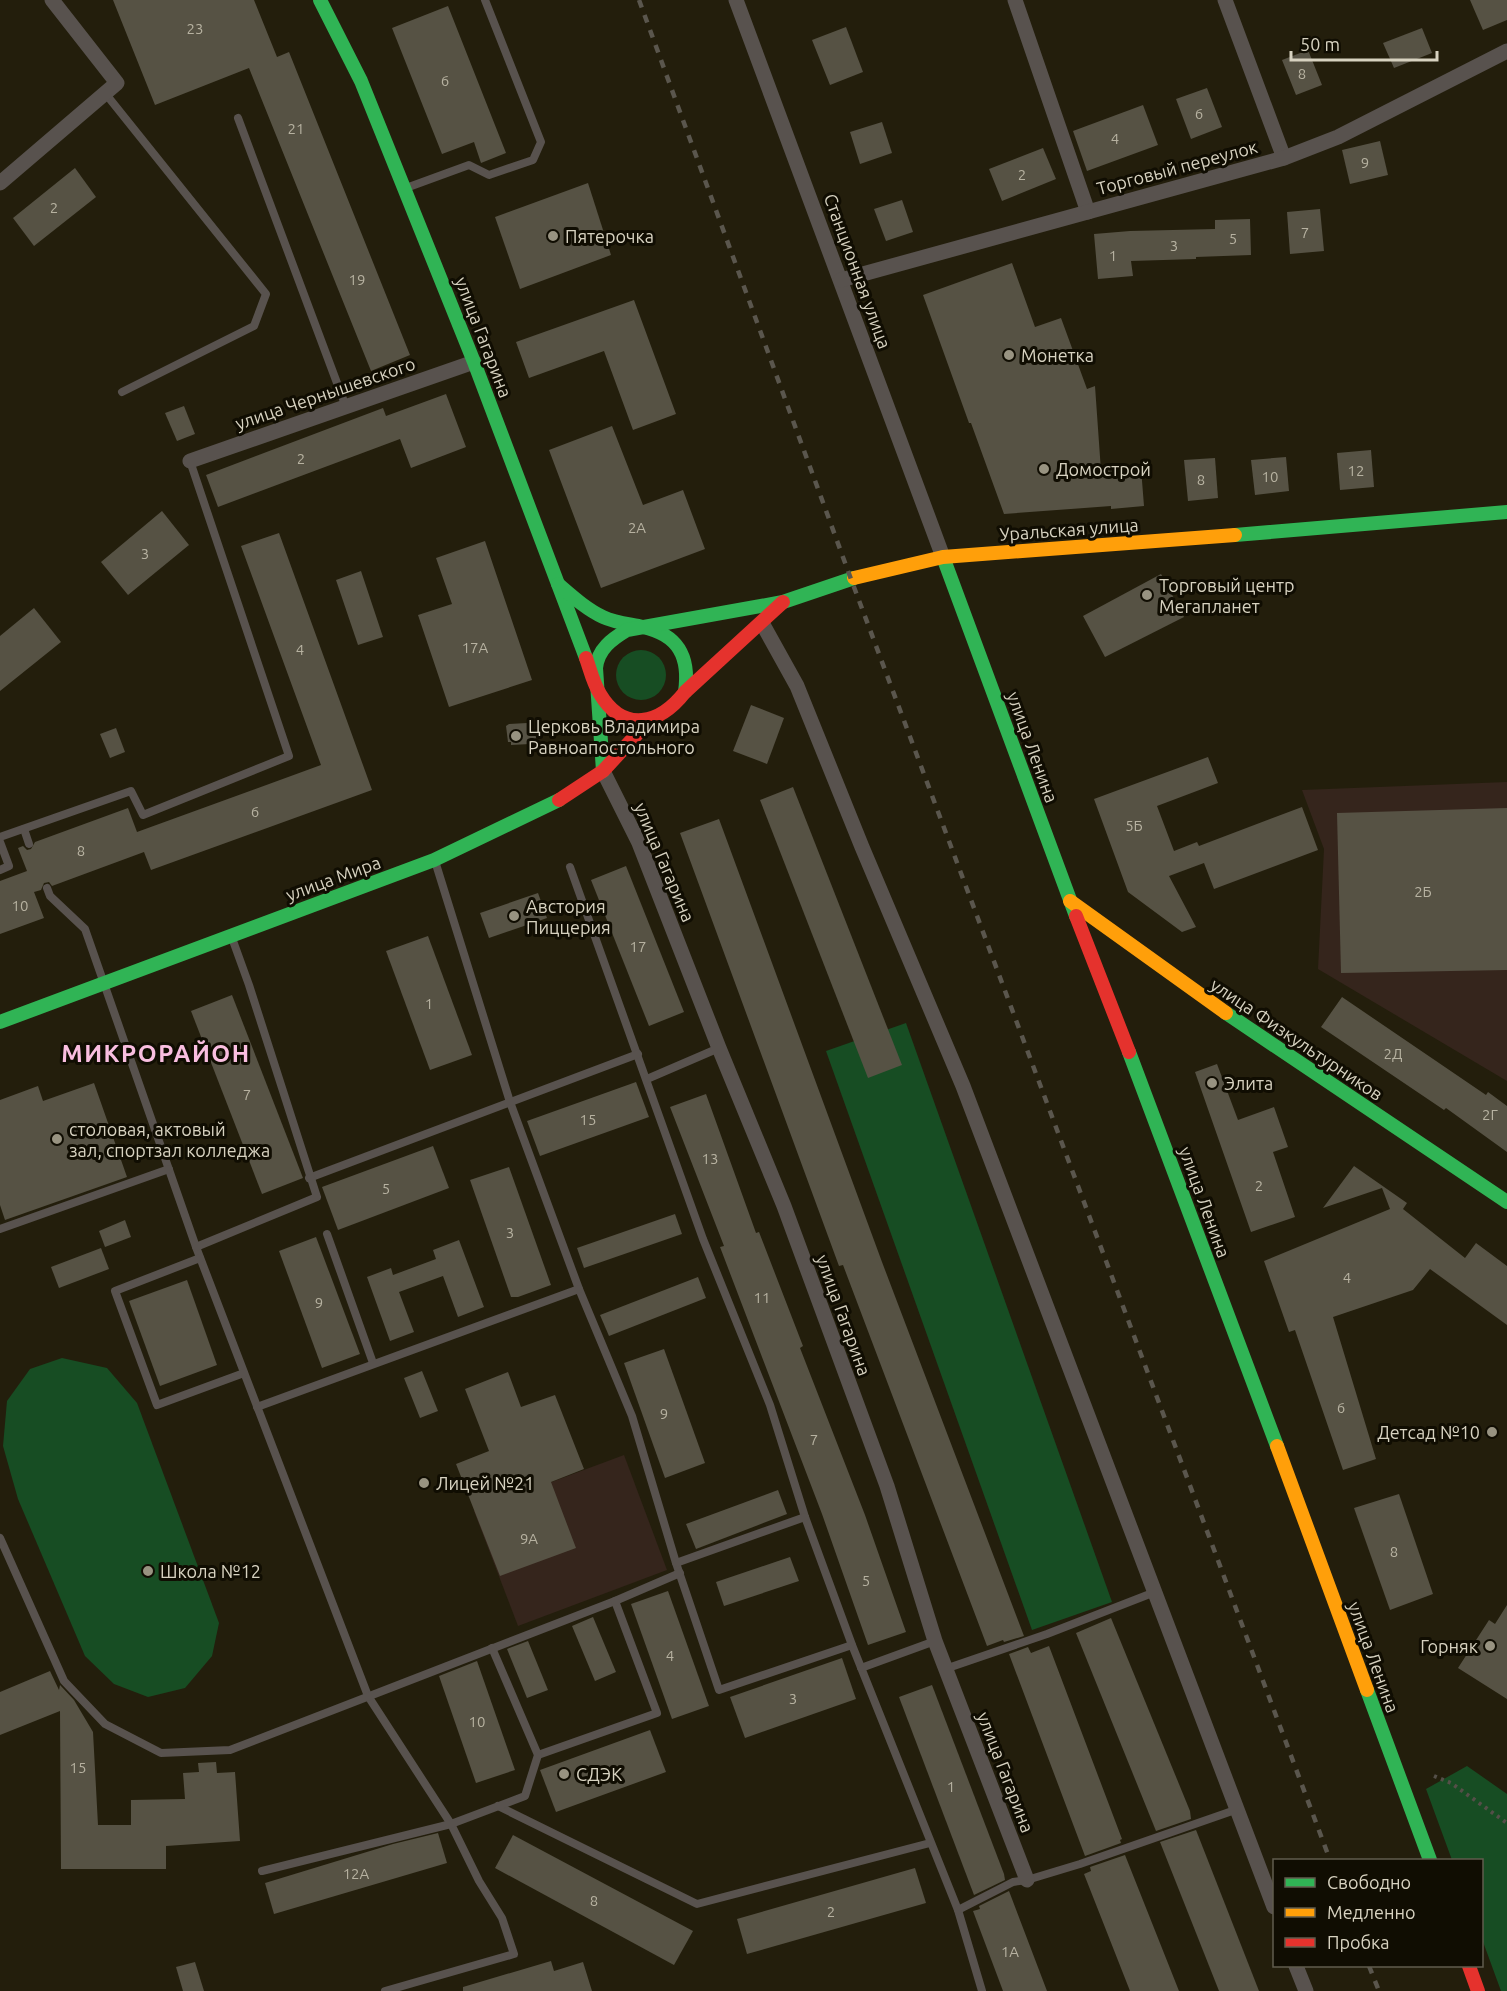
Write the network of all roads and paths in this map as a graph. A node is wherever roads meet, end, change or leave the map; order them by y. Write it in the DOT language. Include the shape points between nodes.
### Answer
graph roads {
  1 [pos="52,0"];
  2 [pos="320,0"];
  3 [pos="485,0"];
  4 [pos="736,0"];
  5 [pos="1015,0"];
  6 [pos="1225,0"];
  7 [pos="1507,51"];
  8 [pos="105,93"];
  9 [pos="238,118"];
  10 [pos="1284,158"];
  11 [pos="0,183"];
  12 [pos="404,188"];
  13 [pos="1088,212"];
  14 [pos="841,280"];
  15 [pos="474,362"];
  16 [pos="122,392"];
  17 [pos="346,407"];
  18 [pos="190,461"];
  19 [pos="1507,512"];
  20 [pos="943,556"];
  21 [pos="558,584"];
  22 [pos="783,602"];
  23 [pos="762,623"];
  24 [pos="642,628"];
  25 [pos="685,692"];
  26 [pos="599,693"];
  27 [pos="650,720"];
  28 [pos="603,771"];
  29 [pos="24,829"];
  30 [pos="0,840"];
  31 [pos="29,844"];
  32 [pos="434,860"];
  33 [pos="570,867"];
  34 [pos="0,870"];
  35 [pos="47,888"];
  36 [pos="1070,902"];
  37 [pos="231,936"];
  38 [pos="103,983"];
  39 [pos="0,1022"];
  40 [pos="719,1048"];
  41 [pos="638,1054"];
  42 [pos="647,1079"];
  43 [pos="510,1102"];
  44 [pos="168,1169"];
  45 [pos="309,1178"];
  46 [pos="1507,1202"];
  47 [pos="0,1229"];
  48 [pos="327,1234"];
  49 [pos="196,1247"];
  50 [pos="200,1258"];
  51 [pos="579,1289"];
  52 [pos="373,1363"];
  53 [pos="244,1373"];
  54 [pos="257,1407"];
  55 [pos="805,1517"];
  56 [pos="0,1539"];
  57 [pos="676,1563"];
  58 [pos="680,1573"];
  59 [pos="1155,1592"];
  60 [pos="615,1601"];
  61 [pos="935,1641"];
  62 [pos="852,1645"];
  63 [pos="492,1648"];
  64 [pos="861,1668"];
  65 [pos="945,1669"];
  66 [pos="368,1696"];
  67 [pos="538,1755"];
  68 [pos="1434,1776"];
  69 [pos="498,1806"];
  70 [pos="1238,1809"];
  71 [pos="1507,1823"];
  72 [pos="451,1824"];
  73 [pos="930,1843"];
  74 [pos="1430,1859"];
  75 [pos="262,1871"];
  76 [pos="1027,1880"];
  77 [pos="1273,1902"];
  78 [pos="958,1910"];
  79 [pos="1297,1967"];
  80 [pos="1470,1967"];
  81 [pos="385,1991"];
  82 [pos="982,1991"];
  83 [pos="1306,1991"];
  84 [pos="1478,1991"];
  1 -- 8 [label="street" via="117,83"];
  2 -- 12 [label="main road, улица Гагарина" via="362,81"];
  3 -- 12 [label="lane" via="541,142 532,160 489,175 468,165"];
  4 -- 14 [label="street, Станционная улица"];
  5 -- 13 [label="street"];
  6 -- 10 [label="street"];
  7 -- 10 [label="street, Торговый переулок" via="1338,137"];
  8 -- 11 [label="street"];
  8 -- 16 [label="lane" via="266,294 254,326"];
  9 -- 17 [label="lane"];
  10 -- 13 [label="street, Торговый переулок"];
  12 -- 15 [label="main road, улица Гагарина"];
  13 -- 14 [label="street, Торговый переулок"];
  14 -- 20 [label="street, Станционная улица"];
  15 -- 17 [label="street, улица Чернышевского"];
  15 -- 21 [label="main road, улица Гагарина"];
  17 -- 18 [label="street, улица Чернышевского"];
  18 -- 29 [label="lane" via="289,756 143,815 132,791"];
  19 -- 20 [label="main road, Уральская улица"];
  20 -- 22 [label="main road, Уральская улица" via="851,579"];
  20 -- 36 [label="main road, улица Ленина"];
  21 -- 24 [label="main road" via="603,617"];
  21 -- 26 [label="main road, улица Гагарина"];
  22 -- 23 [label="main road"];
  22 -- 24 [label="main road, Уральская улица"];
  23 -- 25 [label="main road"];
  23 -- 59 [label="street" via="797,686 963,1086"];
  24 -- 25 [label="main road" via="657,630 680,648 688,677"];
  24 -- 26 [label="main road" via="613,637 603,648 595,678"];
  25 -- 27 [label="main road" via="665,715"];
  26 -- 27 [label="main road" via="620,715"];
  26 -- 28 [label="main road"];
  27 -- 28 [label="main road, улица Мира"];
  28 -- 32 [label="main road, улица Мира" via="561,799"];
  28 -- 40 [label="street, улица Гагарина" via="639,843"];
  29 -- 30 [label="lane"];
  29 -- 31 [label="lane"];
  30 -- 34 [label="lane" via="9,866"];
  32 -- 37 [label="main road, улица Мира"];
  32 -- 43 [label="lane"];
  33 -- 41 [label="lane"];
  35 -- 38 [label="lane" via="50,896 85,929"];
  36 -- 46 [label="main road, улица Физкультурников" via="1240,1023"];
  36 -- 74 [label="main road, улица Ленина" via="1181,1188"];
  37 -- 38 [label="main road, улица Мира"];
  37 -- 45 [label="lane"];
  38 -- 39 [label="main road, улица Мира"];
  38 -- 44 [label="lane"];
  40 -- 42 [label="lane"];
  40 -- 61 [label="street, улица Гагарина" via="784,1206 887,1486"];
  41 -- 42 [label="lane"];
  41 -- 43 [label="lane"];
  42 -- 55 [label="lane" via="703,1239 770,1405"];
  43 -- 45 [label="lane"];
  43 -- 51 [label="lane"];
  44 -- 47 [label="lane"];
  44 -- 49 [label="lane"];
  45 -- 49 [label="lane" via="317,1197"];
  48 -- 52 [label="lane"];
  49 -- 50 [label="lane"];
  50 -- 53 [label="lane"];
  50 -- 53 [label="lane" via="115,1291 158,1405"];
  51 -- 52 [label="lane"];
  51 -- 57 [label="lane" via="632,1416"];
  52 -- 54 [label="lane"];
  53 -- 54 [label="lane"];
  54 -- 66 [label="lane"];
  55 -- 57 [label="lane"];
  55 -- 62 [label="lane"];
  56 -- 66 [label="lane" via="64,1681 105,1724 161,1753 230,1750"];
  57 -- 58 [label="lane"];
  58 -- 60 [label="lane"];
  58 -- 62 [label="lane" via="719,1690"];
  59 -- 65 [label="lane"];
  59 -- 70 [label="street"];
  60 -- 63 [label="lane"];
  60 -- 67 [label="lane" via="657,1713"];
  61 -- 64 [label="lane"];
  61 -- 65 [label="street, улица Гагарина"];
  62 -- 64 [label="lane"];
  63 -- 66 [label="lane"];
  63 -- 67 [label="lane"];
  64 -- 73 [label="lane"];
  65 -- 76 [label="street, улица Гагарина"];
  66 -- 72 [label="lane"];
  67 -- 69 [label="lane" via="525,1796"];
  68 -- 71 [label="path" via="1451,1783"];
  69 -- 72 [label="lane"];
  69 -- 73 [label="lane" via="697,1904"];
  70 -- 76 [label="lane"];
  70 -- 77 [label="street"];
  72 -- 75 [label="lane"];
  72 -- 81 [label="lane" via="478,1881 502,1918 514,1954"];
  73 -- 78 [label="lane"];
  76 -- 78 [label="lane" via="1013,1882"];
  78 -- 82 [label="lane"];
  79 -- 83 [label="street"];
  80 -- 84 [label="main road"];
}
